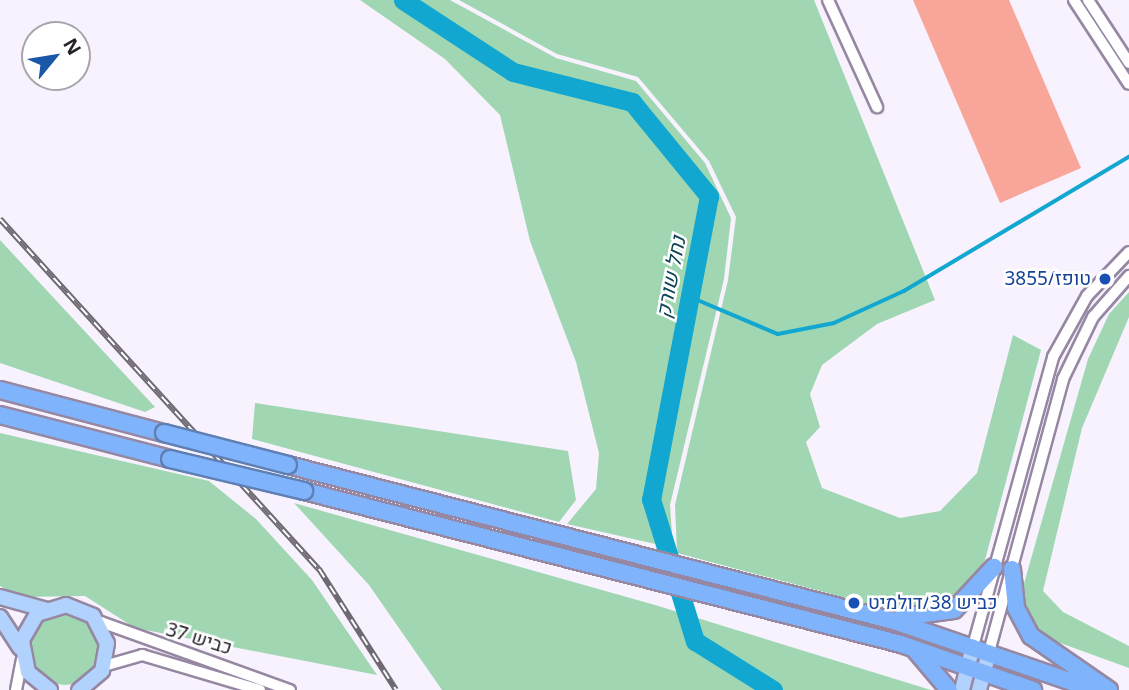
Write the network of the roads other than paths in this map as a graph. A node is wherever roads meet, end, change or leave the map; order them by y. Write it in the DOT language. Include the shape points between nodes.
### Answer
graph roads {
  1 [pos="828,0"];
  2 [pos="1074,0"];
  3 [pos="1087,0"];
  4 [pos="1129,63"];
  5 [pos="1129,84"];
  6 [pos="877,107"];
  7 [pos="1129,253"];
  8 [pos="1129,276"];
  9 [pos="0,390"];
  10 [pos="0,415"];
  11 [pos="994,567"];
  12 [pos="1012,569"];
  13 [pos="0,597"];
  14 [pos="49,608"];
  15 [pos="870,615"];
  16 [pos="0,617"];
  17 [pos="98,621"];
  18 [pos="901,644"];
  19 [pos="973,646"];
  20 [pos="989,652"];
  21 [pos="21,654"];
  22 [pos="968,664"];
  23 [pos="985,670"];
  24 [pos="102,671"];
  25 [pos="16,690"];
  26 [pos="38,690"];
  27 [pos="50,690"];
  28 [pos="79,690"];
  29 [pos="97,690"];
  30 [pos="260,690"];
  31 [pos="290,690"];
  32 [pos="949,690"];
  33 [pos="962,690"];
  34 [pos="979,690"];
  35 [pos="1033,690"];
  36 [pos="1095,690"];
  37 [pos="1109,690"];
  1 -- 6 [label="street"];
  2 -- 5 [label="street"];
  3 -- 4 [label="street"];
  7 -- 11 [label="street" via="1087,296 1056,349"];
  8 -- 12 [label="street" via="1093,317 1069,363"];
  9 -- 15 [label="highway, bridge"];
  10 -- 18 [label="highway, bridge"];
  11 -- 15 [label="highway" via="977,591 945,614"];
  11 -- 19 [label="street"];
  12 -- 20 [label="street"];
  12 -- 37 [label="highway" via="1016,608 1031,636"];
  13 -- 14 [label="main road" via="27,609"];
  14 -- 17 [label="main road" via="76,607"];
  14 -- 21 [label="main road" via="28,624"];
  15 -- 19 [label="highway"];
  16 -- 21 [label="main road"];
  17 -- 24 [label="main road" via="107,643"];
  17 -- 31 [label="street, כביש 37"];
  18 -- 22 [label="highway"];
  18 -- 32 [label="highway" via="929,662"];
  19 -- 20 [label="highway"];
  19 -- 22 [label="main road"];
  20 -- 23 [label="main road"];
  20 -- 36 [label="highway"];
  21 -- 25 [label="street"];
  21 -- 27 [label="main road" via="32,678"];
  22 -- 23 [label="highway"];
  22 -- 33 [label="main road"];
  23 -- 34 [label="main road"];
  23 -- 35 [label="highway"];
  24 -- 28 [label="main road"];
  24 -- 29 [label="main road"];
  24 -- 30 [label="street, כביש 37" via="142,655"];
  26 -- 27 [label="street"];
}
